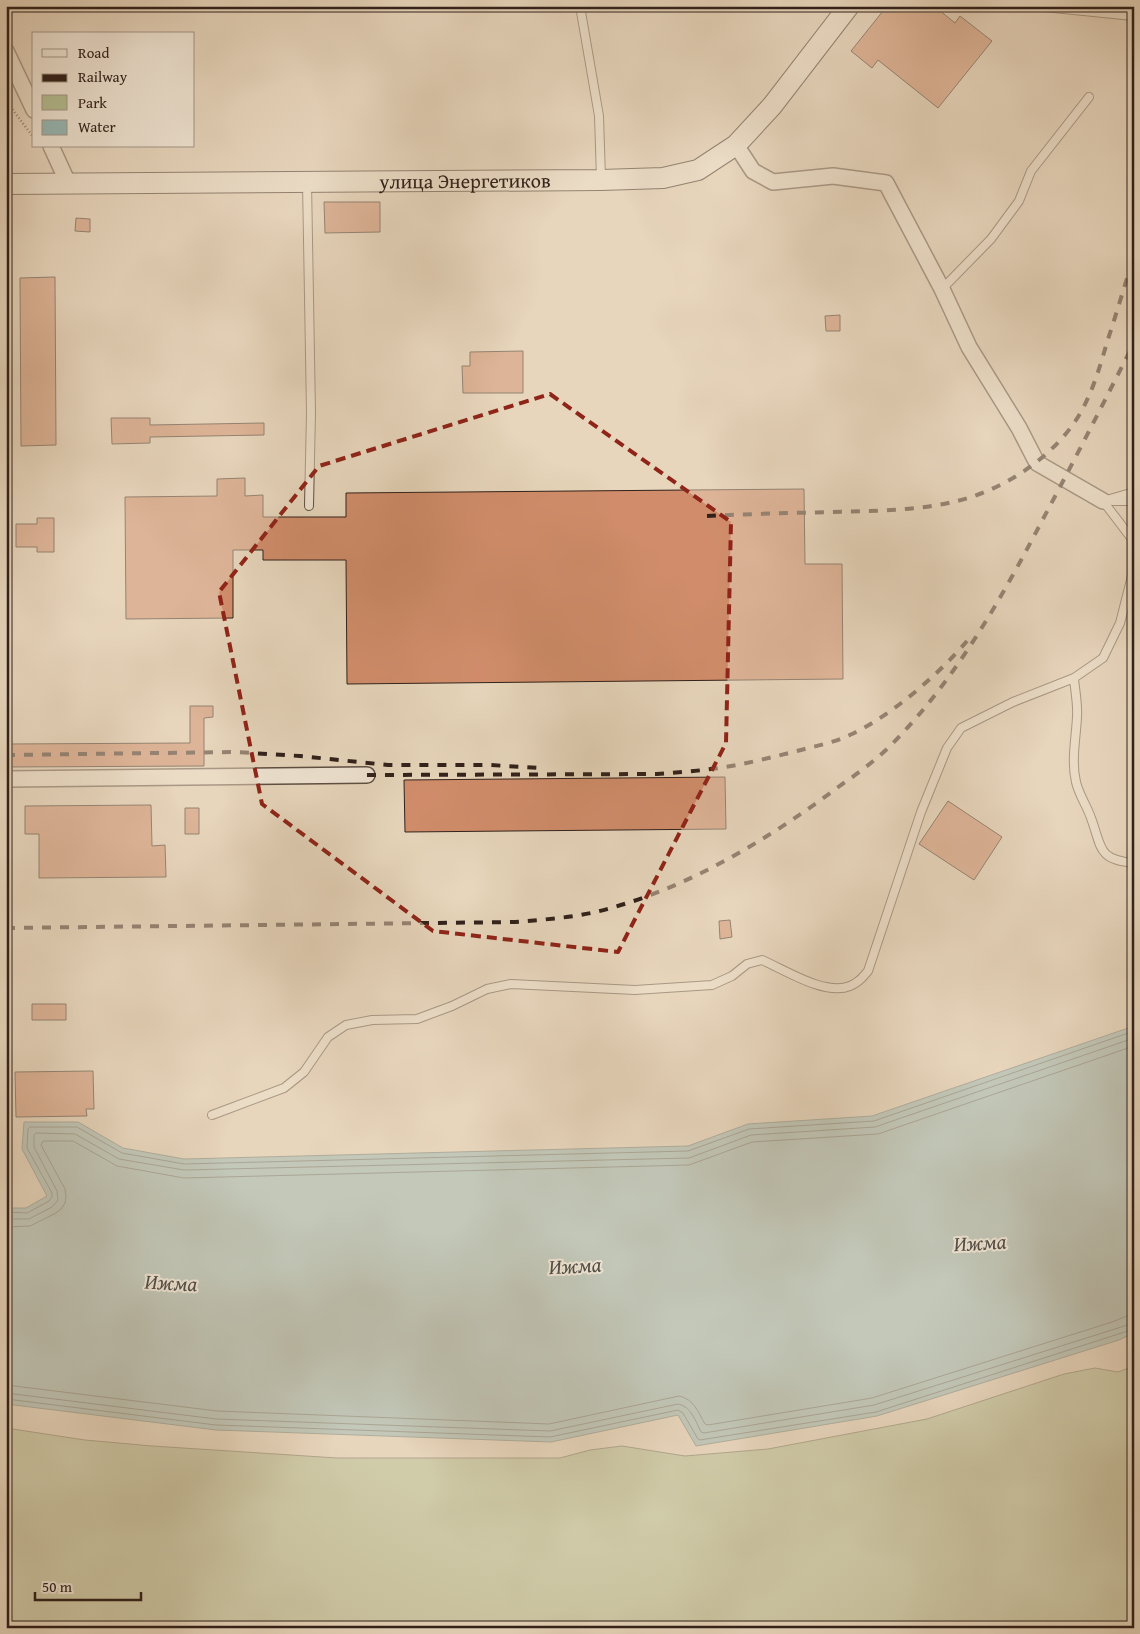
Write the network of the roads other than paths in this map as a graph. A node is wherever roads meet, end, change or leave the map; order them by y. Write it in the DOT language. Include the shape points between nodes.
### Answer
graph roads {
  1 [pos="580,6"];
  2 [pos="849,6"];
  3 [pos="1034,6"];
  4 [pos="1134,15"];
  5 [pos="6,51"];
  6 [pos="1089,97"];
  7 [pos="32,106"];
  8 [pos="736,145"];
  9 [pos="52,148"];
  10 [pos="601,180"];
  11 [pos="307,182"];
  12 [pos="6,184"];
  13 [pos="68,184"];
  14 [pos="942,289"];
  15 [pos="1134,492"];
  16 [pos="1103,501"];
  17 [pos="1134,501"];
  18 [pos="309,506"];
  19 [pos="1074,678"];
  20 [pos="367,775"];
  21 [pos="6,779"];
  22 [pos="1134,863"];
  23 [pos="212,1115"];
  1 -- 10 [label="lane" via="600,116"];
  2 -- 8 [label="main road, улица Энергетиков" via="772,106"];
  3 -- 4 [label="lane"];
  5 -- 7 [label="street"];
  6 -- 14 [label="lane" via="1030,171 1019,201 992,239"];
  8 -- 10 [label="main road, улица Энергетиков" via="698,170 663,178"];
  8 -- 14 [label="street" via="754,171 773,182 833,176 886,183"];
  9 -- 13 [label="street"];
  10 -- 11 [label="main road, улица Энергетиков"];
  11 -- 13 [label="main road, улица Энергетиков"];
  11 -- 18 [label="lane" via="311,412"];
  12 -- 13 [label="main road, улица Энергетиков"];
  14 -- 16 [label="street" via="969,347 1019,428 1036,463"];
  15 -- 16 [label="lane"];
  16 -- 17 [label="lane"];
  16 -- 19 [label="lane" via="1132,539 1132,576 1120,623 1102,658"];
  19 -- 22 [label="lane" via="1076,784 1105,854 1115,860"];
  19 -- 23 [label="lane" via="1013,702 962,728 947,748 921,812 868,971 859,982 849,987 824,988 762,960 747,964 732,976 712,985 635,990 511,984 487,989 417,1020 372,1020 346,1025 328,1037 304,1072 284,1088"];
  20 -- 21 [label="street"];
}
